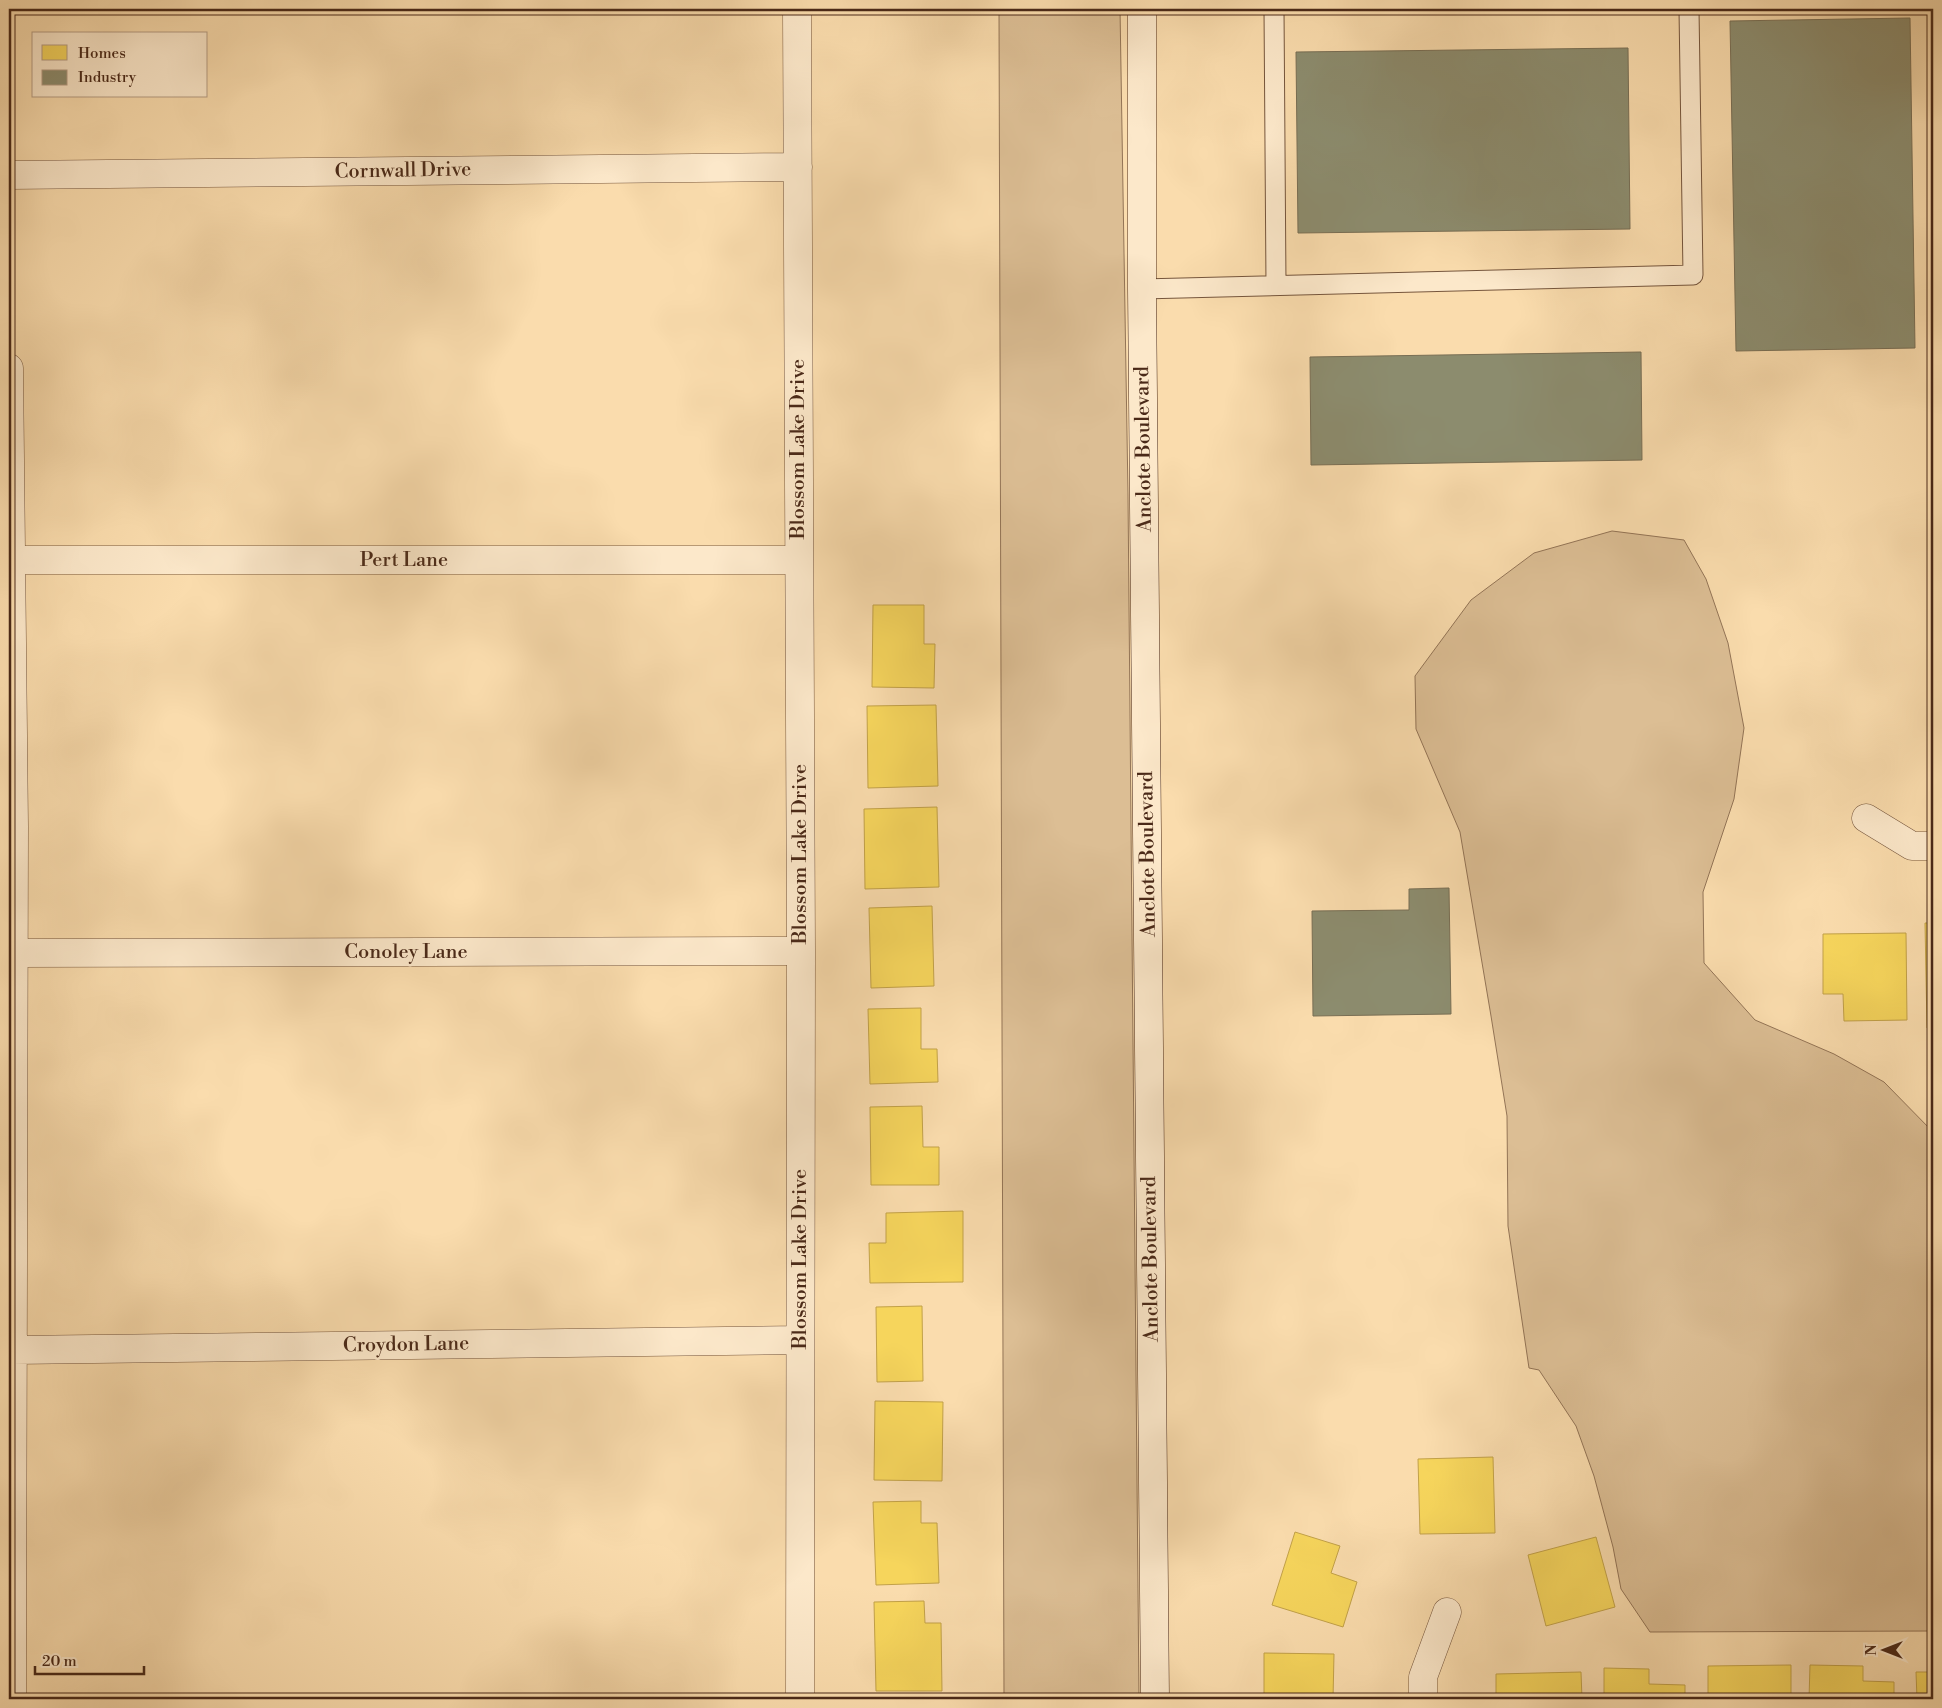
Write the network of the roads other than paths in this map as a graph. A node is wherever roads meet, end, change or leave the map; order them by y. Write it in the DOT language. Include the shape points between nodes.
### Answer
graph roads {
  1 [pos="797,9"];
  2 [pos="1142,9"];
  3 [pos="1274,9"];
  4 [pos="1689,9"];
  5 [pos="798,167"];
  6 [pos="9,175"];
  7 [pos="1276,286"];
  8 [pos="1142,289"];
  9 [pos="9,368"];
  10 [pos="10,560"];
  11 [pos="798,560"];
  12 [pos="1866,818"];
  13 [pos="11,827"];
  14 [pos="1933,846"];
  15 [pos="801,951"];
  16 [pos="12,953"];
  17 [pos="800,1340"];
  18 [pos="13,1350"];
  19 [pos="1447,1612"];
  20 [pos="12,1699"];
  21 [pos="800,1699"];
  22 [pos="1155,1699"];
  23 [pos="1423,1699"];
  1 -- 5 [label="street, Blossom Lake Drive"];
  2 -- 8 [label="street, Anclote Boulevard"];
  3 -- 7 [label="lane"];
  4 -- 7 [label="lane" via="1692,275"];
  5 -- 6 [label="street, Cornwall Drive"];
  5 -- 11 [label="street, Blossom Lake Drive"];
  7 -- 8 [label="lane"];
  8 -- 22 [label="street, Anclote Boulevard"];
  9 -- 10 [label="street"];
  10 -- 11 [label="street, Pert Lane"];
  10 -- 13 [label="street"];
  11 -- 15 [label="street, Blossom Lake Drive"];
  12 -- 14 [label="street" via="1912,846"];
  13 -- 16 [label="street"];
  15 -- 16 [label="street, Conoley Lane"];
  15 -- 17 [label="street, Blossom Lake Drive"];
  16 -- 18 [label="street"];
  17 -- 18 [label="street, Croydon Lane"];
  17 -- 21 [label="street, Blossom Lake Drive"];
  18 -- 20 [label="street"];
  19 -- 23 [label="street" via="1423,1677"];
}
